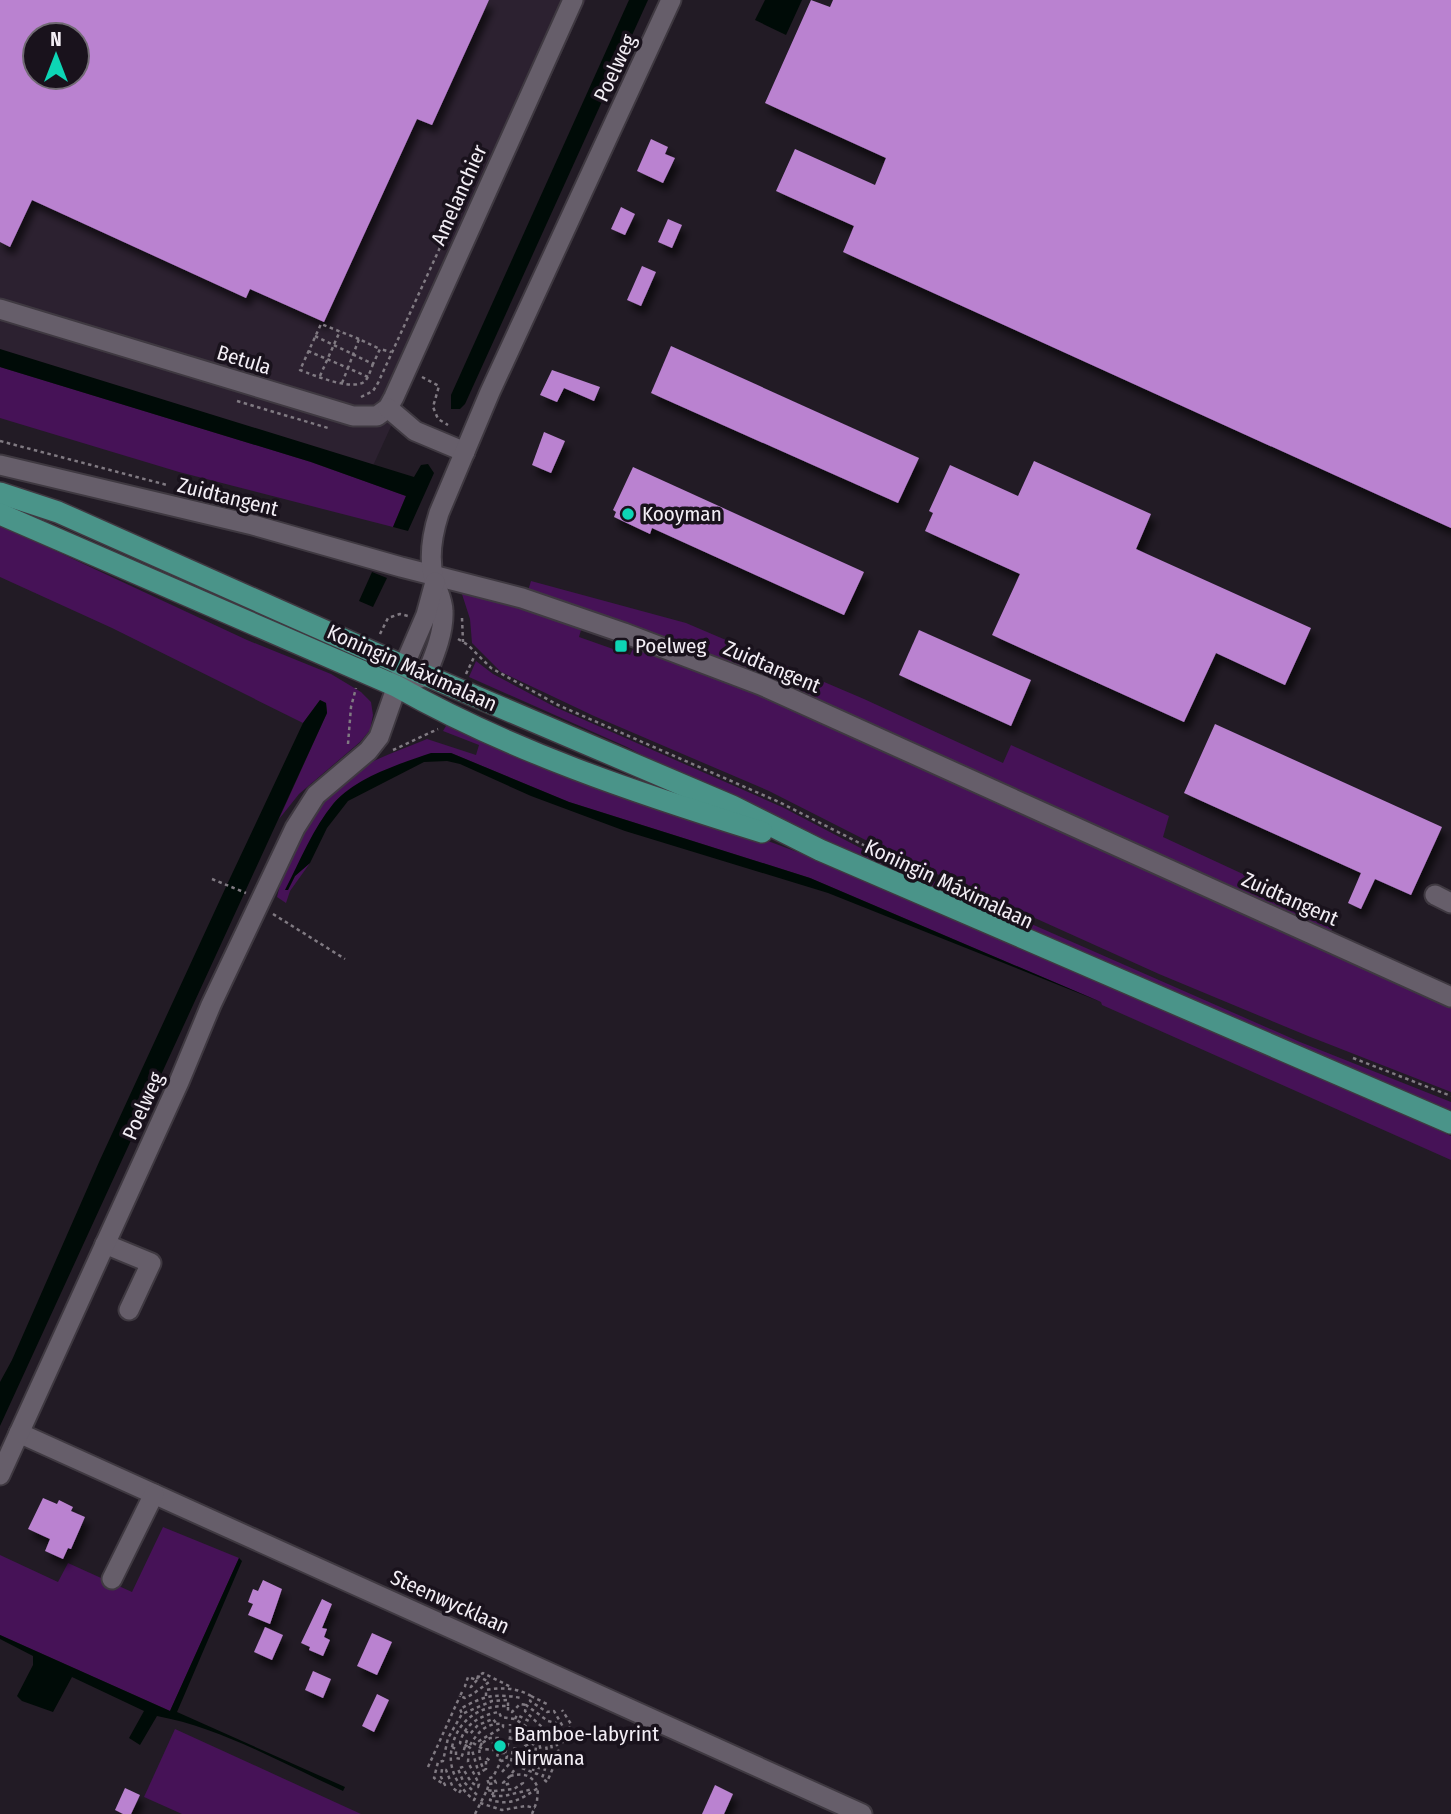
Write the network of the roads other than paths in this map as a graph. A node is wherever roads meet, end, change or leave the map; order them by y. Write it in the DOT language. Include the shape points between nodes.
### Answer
graph roads {
  1 [pos="573,0"];
  2 [pos="671,0"];
  3 [pos="0,309"];
  4 [pos="388,408"];
  5 [pos="459,449"];
  6 [pos="0,465"];
  7 [pos="0,493"];
  8 [pos="0,514"];
  9 [pos="434,578"];
  10 [pos="400,676"];
  11 [pos="426,676"];
  12 [pos="820,850"];
  13 [pos="1451,997"];
  14 [pos="1451,1123"];
  15 [pos="105,1244"];
  16 [pos="129,1310"];
  17 [pos="19,1433"];
  18 [pos="0,1475"];
  19 [pos="154,1494"];
  20 [pos="111,1579"];
  21 [pos="862,1814"];
  1 -- 4 [label="street, Amelanchier" via="396,365"];
  2 -- 5 [label="street, Poelweg"];
  3 -- 4 [label="street, Betula" via="353,416 377,416"];
  4 -- 5 [label="street" via="415,431"];
  5 -- 9 [label="street, Poelweg" via="433,530"];
  6 -- 9 [label="street, Zuidtangent" via="253,525"];
  7 -- 10 [label="main road, Koningin Máximalaan" via="58,512"];
  8 -- 10 [label="main road, Koningin Máximalaan"];
  9 -- 10 [label="street, Poelweg" via="426,615"];
  9 -- 11 [label="street, Poelweg" via="443,615"];
  9 -- 13 [label="street, Zuidtangent" via="523,598 761,685"];
  10 -- 11 [label="main road, Koningin Máximalaan"];
  10 -- 12 [label="main road, Koningin Máximalaan" via="447,715 556,763"];
  10 -- 15 [label="street, Poelweg" via="379,737 316,795 253,900"];
  11 -- 12 [label="main road, Koningin Máximalaan" via="732,806"];
  12 -- 14 [label="main road, Koningin Máximalaan"];
  15 -- 16 [label="street" via="150,1264"];
  15 -- 17 [label="street, Poelweg"];
  17 -- 18 [label="street, Poelweg"];
  17 -- 19 [label="street, Steenwycklaan"];
  19 -- 20 [label="street"];
  19 -- 21 [label="street, Steenwycklaan"];
}
